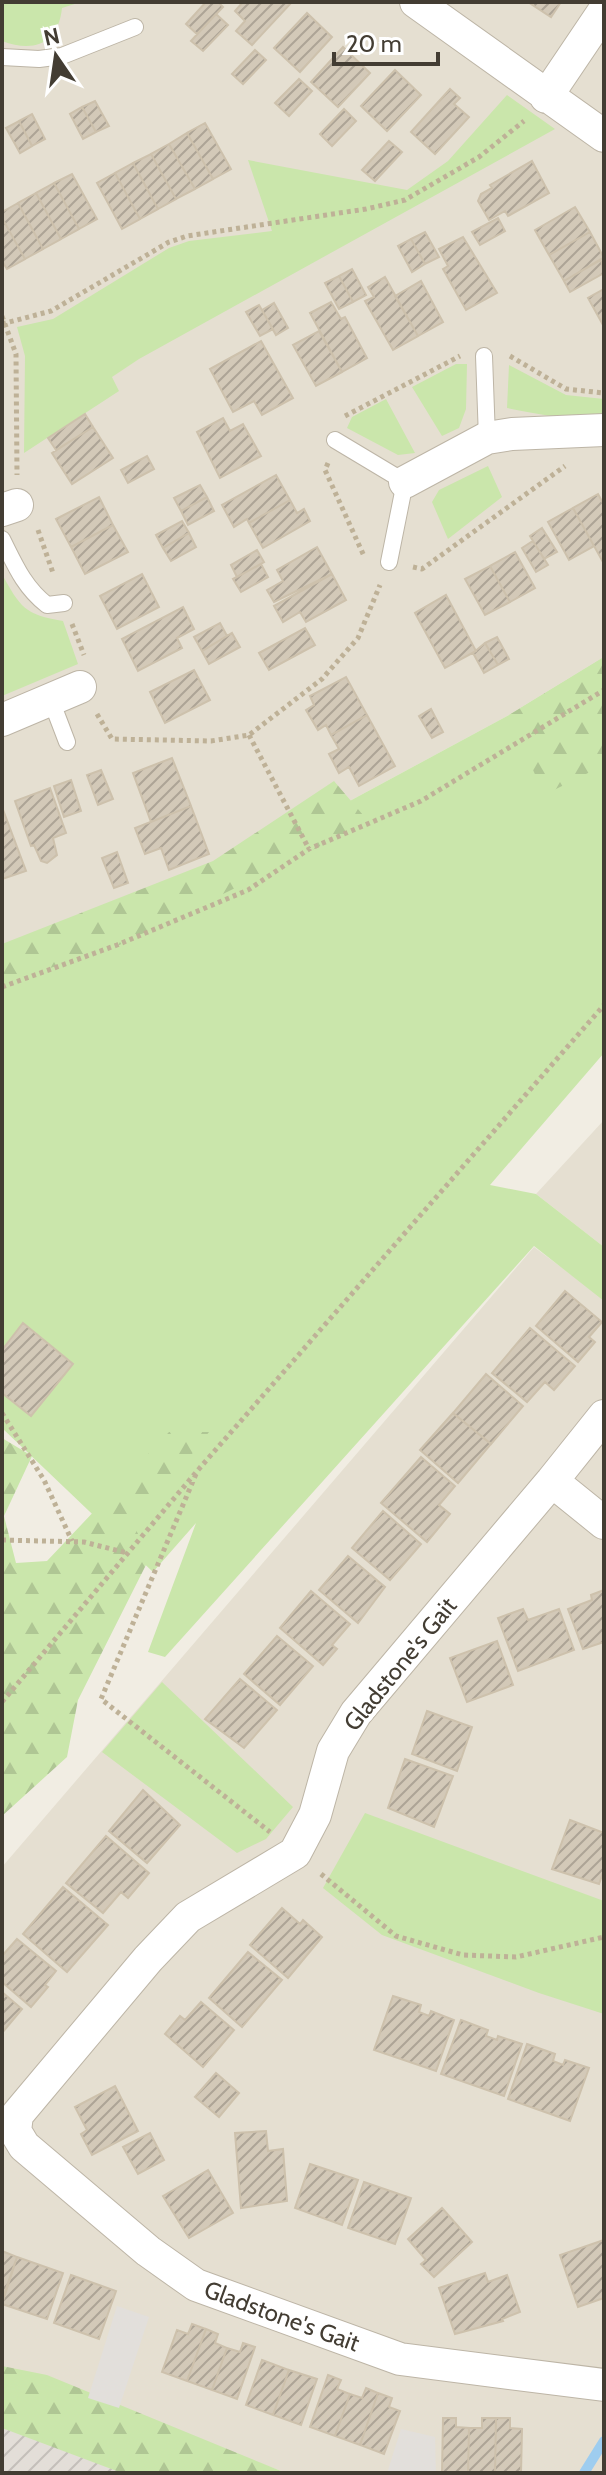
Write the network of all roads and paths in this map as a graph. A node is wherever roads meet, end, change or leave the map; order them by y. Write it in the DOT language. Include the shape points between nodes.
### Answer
graph roads {
  1 [pos="416,2"];
  2 [pos="604,11"];
  3 [pos="135,27"];
  4 [pos="2,57"];
  5 [pos="546,97"];
  6 [pos="604,136"];
  7 [pos="2,316"];
  8 [pos="4,323"];
  9 [pos="484,356"];
  10 [pos="604,430"];
  11 [pos="487,438"];
  12 [pos="335,440"];
  13 [pos="405,482"];
  14 [pos="10,507"];
  15 [pos="2,539"];
  16 [pos="389,562"];
  17 [pos="64,603"];
  18 [pos="80,687"];
  19 [pos="604,690"];
  20 [pos="51,700"];
  21 [pos="2,720"];
  22 [pos="249,735"];
  23 [pos="67,742"];
  24 [pos="309,849"];
  25 [pos="2,987"];
  26 [pos="604,1005"];
  27 [pos="2,1413"];
  28 [pos="604,1416"];
  29 [pos="198,1470"];
  30 [pos="552,1481"];
  31 [pos="604,1523"];
  32 [pos="2,1540"];
  33 [pos="72,1541"];
  34 [pos="127,1553"];
  35 [pos="2,1702"];
  36 [pos="295,1853"];
  37 [pos="604,1937"];
  38 [pos="8,2134"];
  39 [pos="604,2385"];
  1 -- 5 [label="street"];
  2 -- 5 [label="street"];
  3 -- 4 [label="lane" via="62,56"];
  5 -- 6 [label="street"];
  5 -- 8 [label="path" via="479,157 405,200 187,236 51,311"];
  7 -- 8 [label="path"];
  8 -- 14 [label="path" via="16,354"];
  9 -- 11 [label="lane"];
  10 -- 11 [label="street"];
  11 -- 13 [label="street"];
  12 -- 13 [label="lane"];
  13 -- 16 [label="lane"];
  15 -- 17 [label="lane" via="34,595 47,605"];
  16 -- 22 [label="path" via="358,638 322,679"];
  18 -- 20 [label="street"];
  18 -- 22 [label="path" via="112,739 211,741"];
  19 -- 24 [label="path" via="421,801"];
  20 -- 21 [label="street"];
  20 -- 23 [label="lane"];
  22 -- 24 [label="path"];
  24 -- 25 [label="path" via="248,890"];
  26 -- 29 [label="path"];
  27 -- 33 [label="path" via="44,1480"];
  28 -- 30 [label="street, Gladstone's Gait"];
  29 -- 34 [label="path"];
  29 -- 36 [label="path" via="101,1699"];
  30 -- 31 [label="street"];
  30 -- 36 [label="street, Gladstone's Gait" via="356,1713 333,1751 315,1815"];
  32 -- 33 [label="path"];
  33 -- 34 [label="path"];
  34 -- 35 [label="path"];
  36 -- 37 [label="path" via="396,1936 463,1955 516,1957"];
  36 -- 38 [label="street, Gladstone's Gait" via="188,1917 17,2115"];
  38 -- 39 [label="street, Gladstone's Gait" via="196,2285 400,2359"];
}
